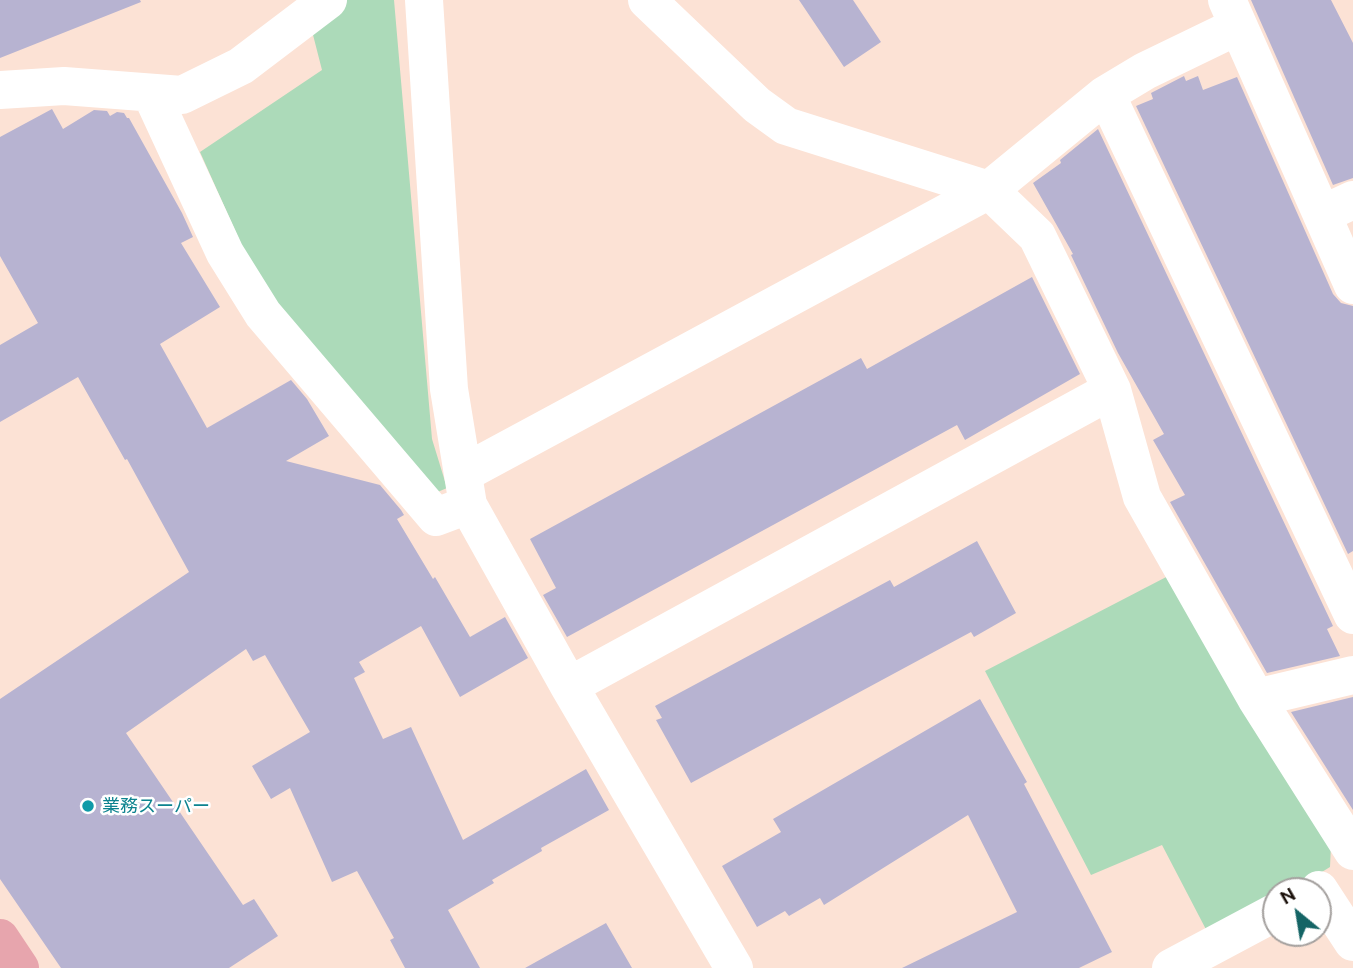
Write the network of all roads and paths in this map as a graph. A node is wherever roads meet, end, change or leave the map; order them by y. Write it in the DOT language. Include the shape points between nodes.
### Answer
graph roads {
  1 [pos="328,0"];
  2 [pos="424,0"];
  3 [pos="647,0"];
  4 [pos="1232,13"];
  5 [pos="0,90"];
  6 [pos="152,93"];
  7 [pos="1113,109"];
  8 [pos="989,190"];
  9 [pos="1338,207"];
  10 [pos="1353,285"];
  11 [pos="1112,390"];
  12 [pos="466,489"];
  13 [pos="1353,615"];
  14 [pos="1353,675"];
  15 [pos="569,686"];
  16 [pos="1256,698"];
  17 [pos="1353,851"];
  18 [pos="1353,867"];
  19 [pos="1332,882"];
  20 [pos="1332,911"];
  21 [pos="1262,919"];
  22 [pos="1353,942"];
  23 [pos="734,968"];
  24 [pos="1171,968"];
  1 -- 6 [label="street" via="241,66 182,95"];
  2 -- 12 [label="street" via="449,389"];
  3 -- 8 [label="street" via="786,127"];
  4 -- 8 [label="street" via="1105,95"];
  4 -- 9 [label="street"];
  5 -- 6 [label="street" via="64,86"];
  6 -- 12 [label="street" via="225,253 263,314 436,517"];
  7 -- 13 [label="street"];
  8 -- 11 [label="street" via="1037,236"];
  8 -- 12 [label="street"];
  9 -- 10 [label="street"];
  11 -- 15 [label="street"];
  11 -- 16 [label="street" via="1142,496"];
  12 -- 15 [label="street"];
  14 -- 16 [label="street"];
  15 -- 23 [label="street"];
  16 -- 17 [label="street"];
  18 -- 19 [label="street"];
  20 -- 22 [label="street"];
  21 -- 24 [label="street"];
}
